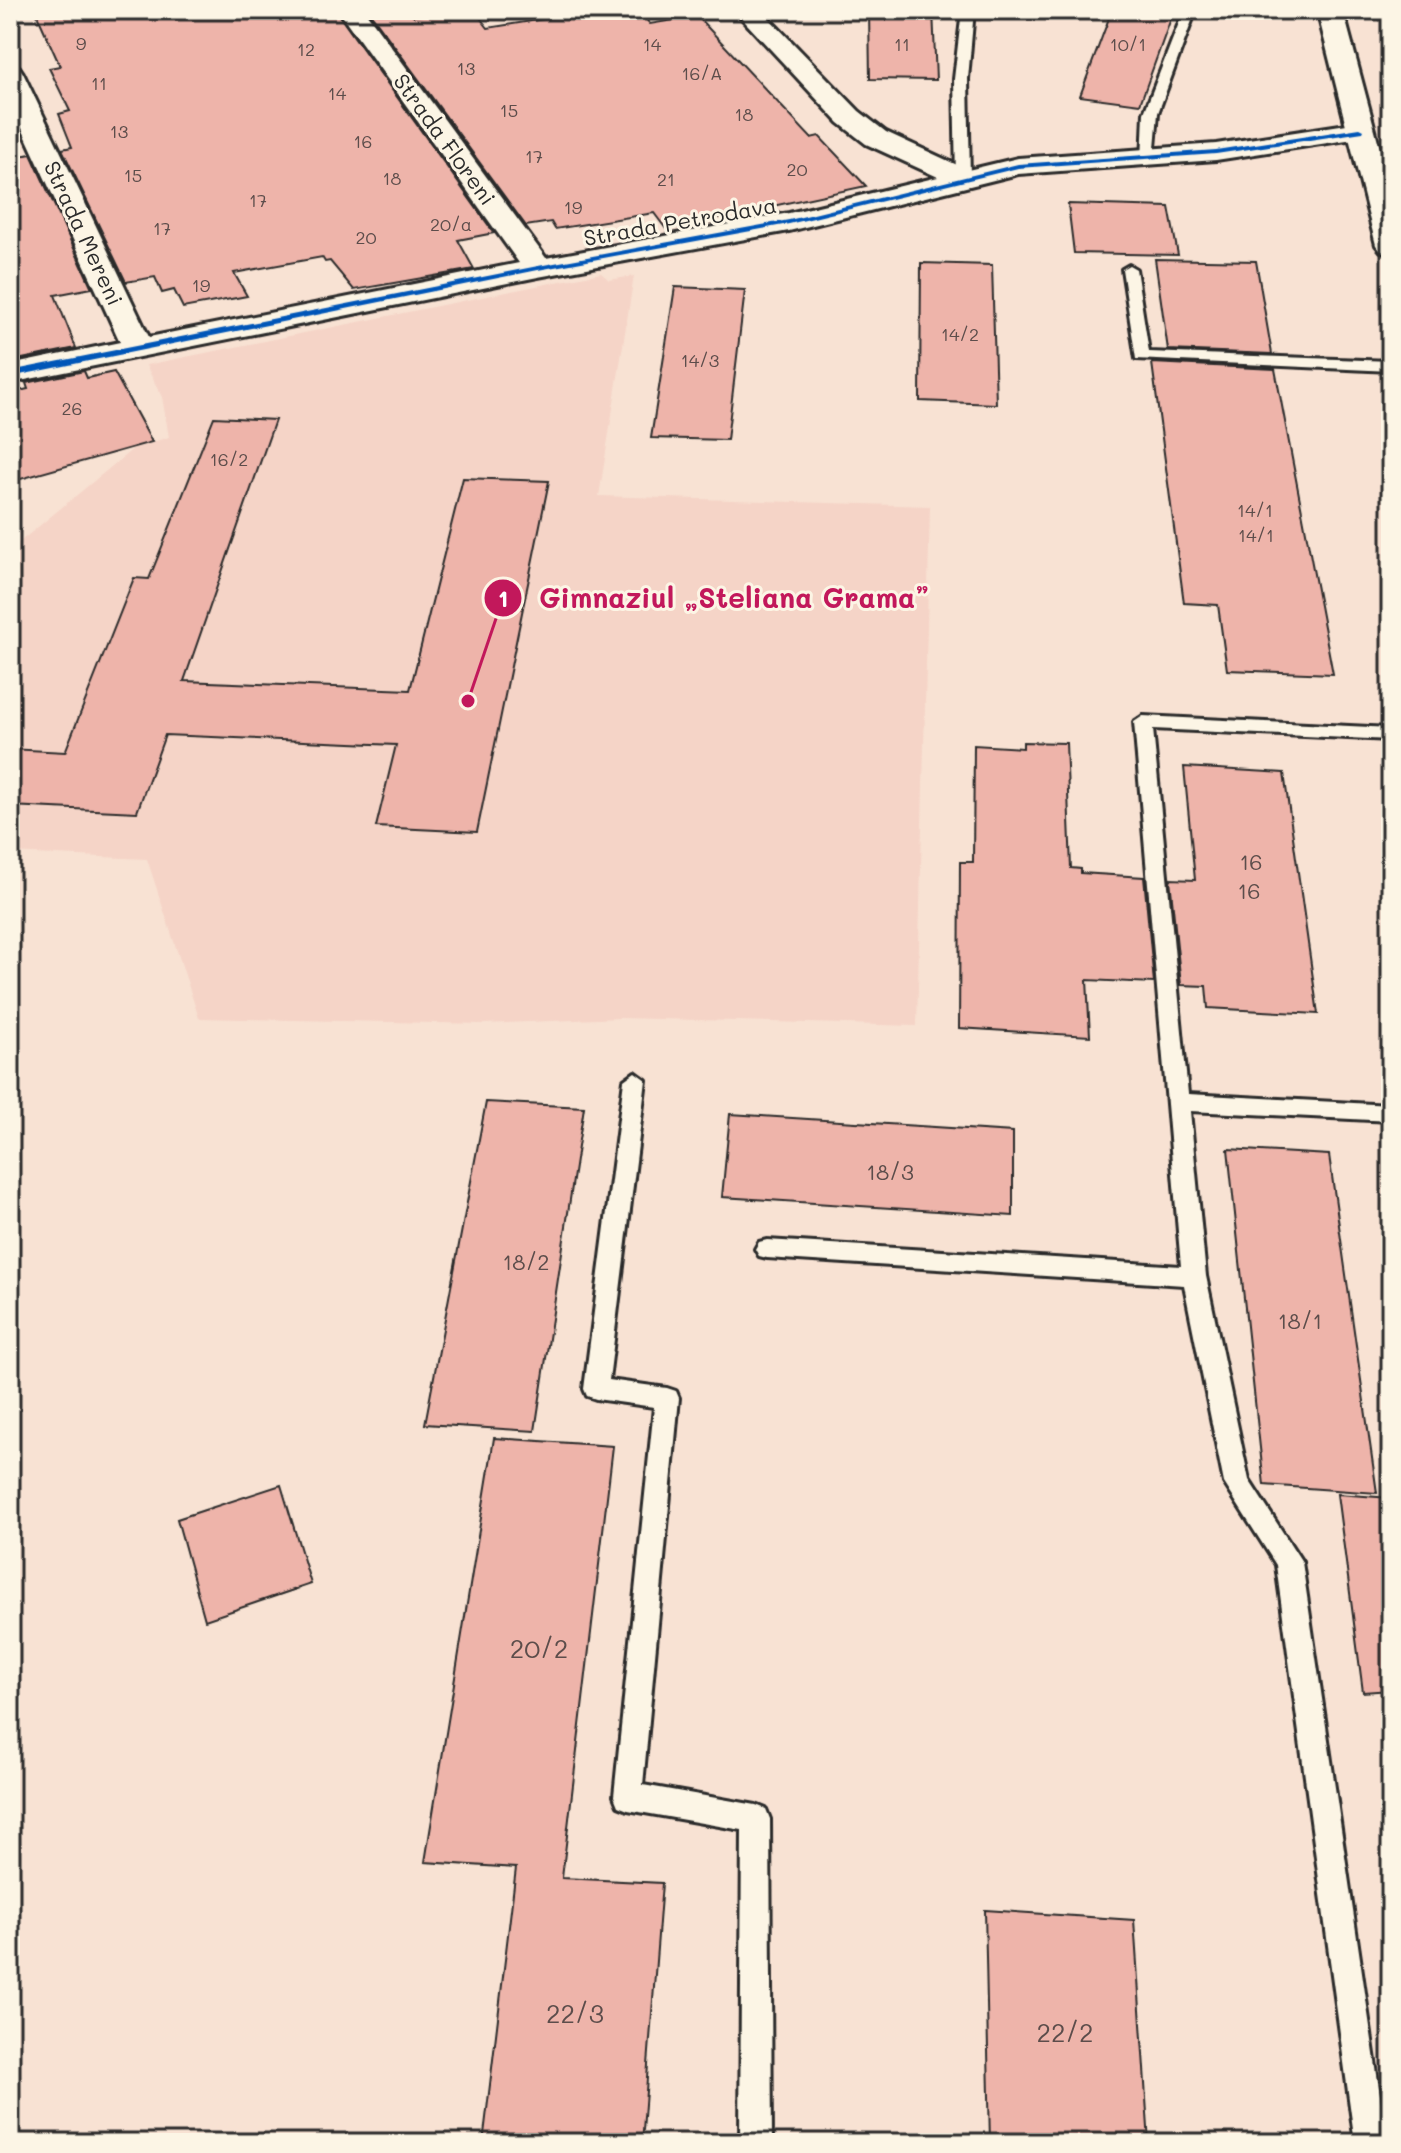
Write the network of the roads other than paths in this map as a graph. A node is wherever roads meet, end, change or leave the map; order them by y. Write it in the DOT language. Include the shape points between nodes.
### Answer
graph roads {
  1 [pos="351,10"];
  2 [pos="747,10"];
  3 [pos="968,10"];
  4 [pos="1190,10"];
  5 [pos="1330,10"];
  6 [pos="10,73"];
  7 [pos="1364,111"];
  8 [pos="1147,159"];
  9 [pos="963,178"];
  10 [pos="1391,245"];
  11 [pos="538,268"];
  12 [pos="1129,269"];
  13 [pos="139,349"];
  14 [pos="1391,366"];
  15 [pos="10,374"];
  16 [pos="1391,734"];
  17 [pos="635,1080"];
  18 [pos="1177,1102"];
  19 [pos="1391,1113"];
  20 [pos="767,1249"];
  21 [pos="1194,1276"];
  22 [pos="756,2143"];
  23 [pos="1371,2143"];
  1 -- 11 [label="street, Strada Floreni"];
  2 -- 9 [label="street" via="867,131"];
  3 -- 9 [label="lane" via="961,79"];
  4 -- 8 [label="lane" via="1151,113"];
  5 -- 7 [label="street"];
  6 -- 13 [label="street, Strada Mereni"];
  7 -- 8 [label="street, Strada Petrodava"];
  7 -- 10 [label="street"];
  8 -- 9 [label="street, Strada Petrodava" via="1018,166"];
  9 -- 11 [label="street, Strada Petrodava" via="789,222"];
  11 -- 13 [label="street, Strada Petrodava"];
  12 -- 14 [label="lane" via="1142,356"];
  13 -- 15 [label="street, Strada Petrodava"];
  16 -- 18 [label="lane" via="1143,722"];
  17 -- 22 [label="lane" via="596,1389 667,1398 628,1796 756,1819"];
  18 -- 19 [label="lane"];
  18 -- 21 [label="lane"];
  20 -- 21 [label="lane"];
  21 -- 23 [label="lane" via="1237,1483 1289,1562"];
}
